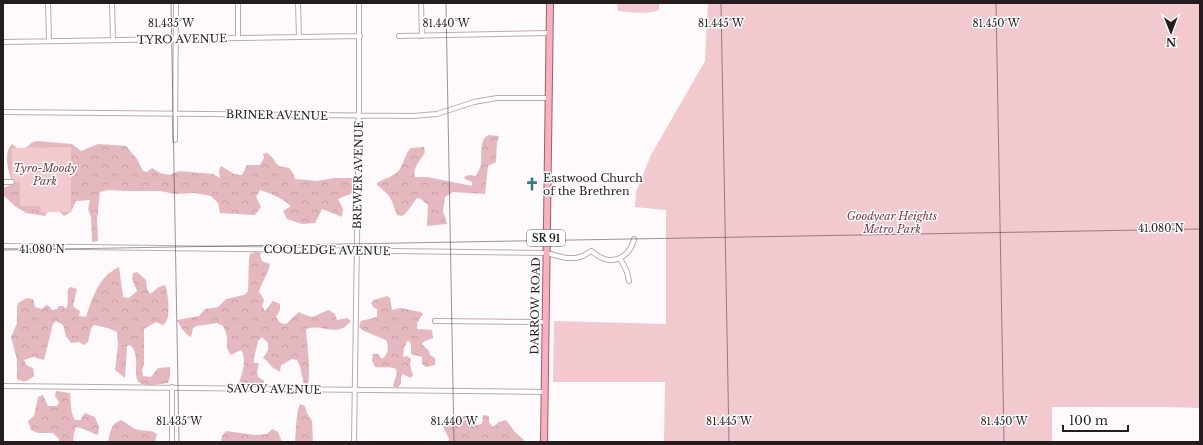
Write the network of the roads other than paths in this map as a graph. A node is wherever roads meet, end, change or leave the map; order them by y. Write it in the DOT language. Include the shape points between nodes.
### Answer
graph roads {
  1 [pos="48,3"];
  2 [pos="112,3"];
  3 [pos="176,3"];
  4 [pos="238,3"];
  5 [pos="298,3"];
  6 [pos="360,3"];
  7 [pos="421,3"];
  8 [pos="550,3"];
  9 [pos="550,34"];
  10 [pos="360,36"];
  11 [pos="399,36"];
  12 [pos="422,36"];
  13 [pos="299,37"];
  14 [pos="238,38"];
  15 [pos="177,39"];
  16 [pos="113,40"];
  17 [pos="49,41"];
  18 [pos="3,42"];
  19 [pos="548,98"];
  20 [pos="3,112"];
  21 [pos="176,114"];
  22 [pos="359,116"];
  23 [pos="175,140"];
  24 [pos="3,182"];
  25 [pos="12,182"];
  26 [pos="634,239"];
  27 [pos="3,246"];
  28 [pos="357,251"];
  29 [pos="546,253"];
  30 [pos="620,258"];
  31 [pos="629,281"];
  32 [pos="435,321"];
  33 [pos="545,322"];
  34 [pos="3,386"];
  35 [pos="172,387"];
  36 [pos="355,390"];
  37 [pos="544,392"];
  38 [pos="172,442"];
  39 [pos="354,442"];
  40 [pos="544,442"];
  1 -- 17 [label="street"];
  2 -- 16 [label="street"];
  3 -- 15 [label="street"];
  4 -- 14 [label="street"];
  5 -- 13 [label="street"];
  6 -- 10 [label="street, BREWER AVENUE"];
  7 -- 12 [label="street"];
  8 -- 9 [label="main road, DARROW ROAD / SR 91"];
  9 -- 12 [label="street"];
  9 -- 19 [label="main road, DARROW ROAD / SR 91"];
  10 -- 13 [label="street, TYRO AVENUE"];
  10 -- 22 [label="street, BREWER AVENUE"];
  11 -- 12 [label="street"];
  13 -- 14 [label="street, TYRO AVENUE"];
  14 -- 15 [label="street, TYRO AVENUE"];
  15 -- 16 [label="street, TYRO AVENUE"];
  15 -- 21 [label="street"];
  16 -- 17 [label="street, TYRO AVENUE"];
  17 -- 18 [label="street, TYRO AVENUE"];
  19 -- 22 [label="street, BRINER AVENUE" via="491,99 430,115"];
  19 -- 29 [label="main road, DARROW ROAD / SR 91"];
  20 -- 21 [label="street, BRINER AVENUE"];
  21 -- 22 [label="street, BRINER AVENUE"];
  21 -- 23 [label="street"];
  22 -- 28 [label="street, BREWER AVENUE"];
  24 -- 25 [label="street"];
  26 -- 30 [label="street" via="628,252"];
  27 -- 28 [label="street, COOLEDGE AVENUE"];
  28 -- 29 [label="street, COOLEDGE AVENUE"];
  28 -- 36 [label="street, BREWER AVENUE"];
  29 -- 30 [label="street, COOLEDGE AVENUE" via="576,258 591,251 606,259"];
  29 -- 33 [label="main road, DARROW ROAD / SR 91"];
  30 -- 31 [label="street"];
  32 -- 33 [label="street"];
  33 -- 37 [label="main road, DARROW ROAD / SR 91"];
  34 -- 35 [label="street, SAVOY AVENUE"];
  35 -- 36 [label="street, SAVOY AVENUE"];
  35 -- 38 [label="street"];
  36 -- 37 [label="street, SAVOY AVENUE"];
  36 -- 39 [label="street, BREWER AVENUE"];
  37 -- 40 [label="main road, DARROW ROAD / SR 91"];
}
